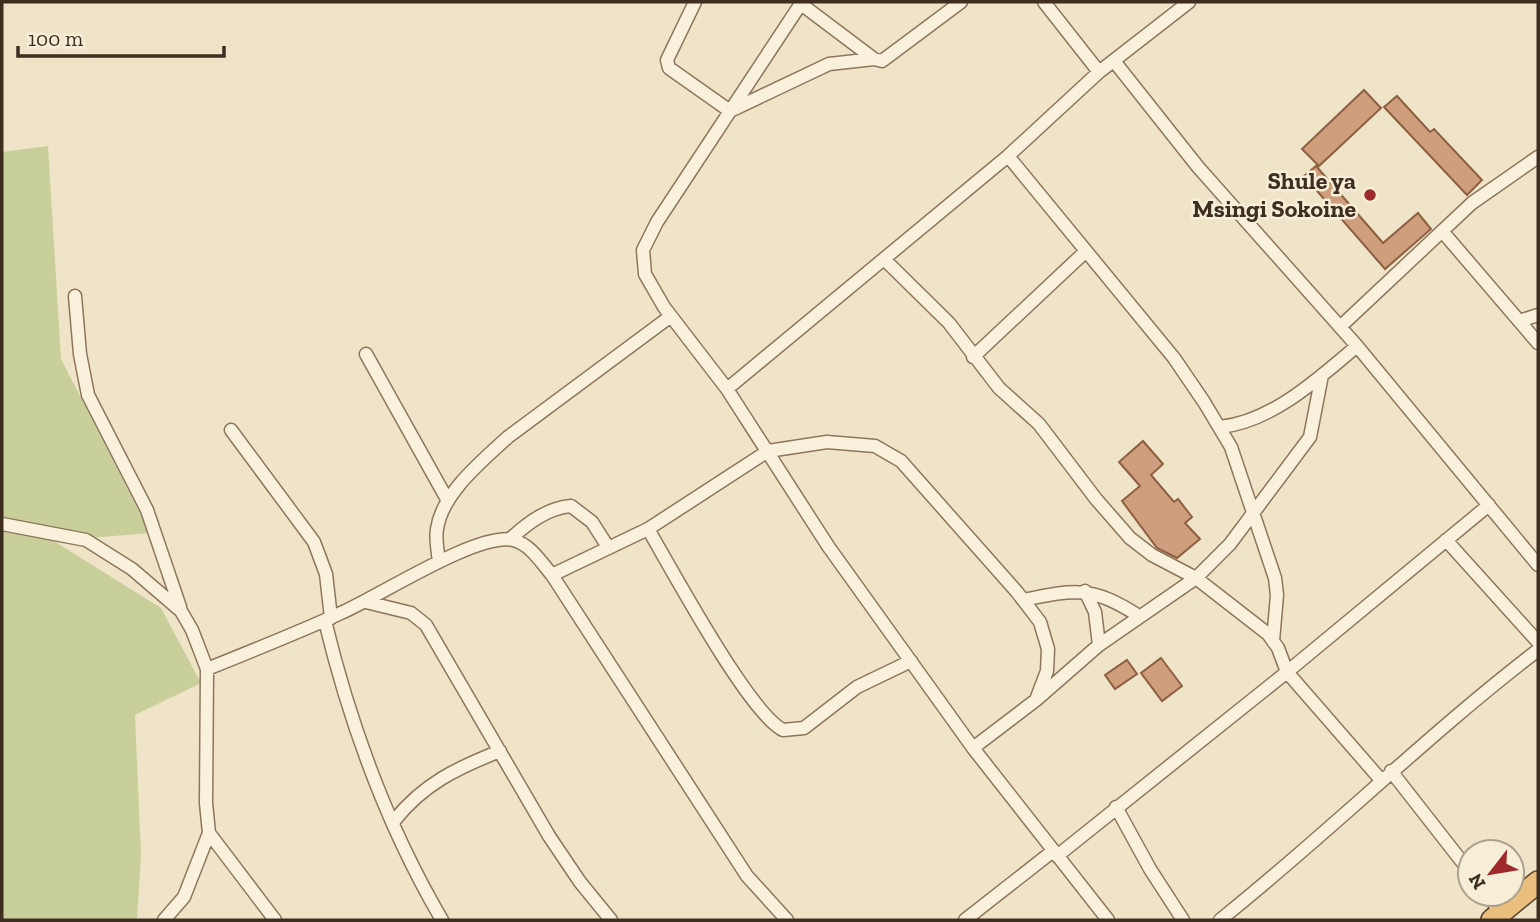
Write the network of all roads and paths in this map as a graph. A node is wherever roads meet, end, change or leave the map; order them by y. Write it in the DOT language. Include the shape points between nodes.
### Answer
graph roads {
  1 [pos="695,2"];
  2 [pos="961,2"];
  3 [pos="1044,2"];
  4 [pos="1189,2"];
  5 [pos="802,3"];
  6 [pos="874,59"];
  7 [pos="1114,61"];
  8 [pos="1099,72"];
  9 [pos="730,111"];
  10 [pos="1008,156"];
  11 [pos="1538,157"];
  12 [pos="1442,231"];
  13 [pos="1086,251"];
  14 [pos="885,260"];
  15 [pos="75,296"];
  16 [pos="1538,315"];
  17 [pos="671,316"];
  18 [pos="1519,321"];
  19 [pos="1340,327"];
  20 [pos="1538,343"];
  21 [pos="1357,346"];
  22 [pos="366,354"];
  23 [pos="973,357"];
  24 [pos="1322,375"];
  25 [pos="727,389"];
  26 [pos="1220,427"];
  27 [pos="231,430"];
  28 [pos="768,451"];
  29 [pos="448,501"];
  30 [pos="1489,505"];
  31 [pos="1254,515"];
  32 [pos="2,524"];
  33 [pos="648,529"];
  34 [pos="510,539"];
  35 [pos="1446,540"];
  36 [pos="608,547"];
  37 [pos="439,562"];
  38 [pos="1538,565"];
  39 [pos="552,575"];
  40 [pos="1196,578"];
  41 [pos="1085,591"];
  42 [pos="1023,600"];
  43 [pos="366,602"];
  44 [pos="181,611"];
  45 [pos="1139,616"];
  46 [pos="328,620"];
  47 [pos="1273,641"];
  48 [pos="1538,642"];
  49 [pos="1099,645"];
  50 [pos="1538,650"];
  51 [pos="911,661"];
  52 [pos="207,669"];
  53 [pos="1287,672"];
  54 [pos="1036,700"];
  55 [pos="973,748"];
  56 [pos="500,751"];
  57 [pos="1386,776"];
  58 [pos="1116,807"];
  59 [pos="394,821"];
  60 [pos="209,833"];
  61 [pos="1055,853"];
  62 [pos="1456,856"];
  63 [pos="1538,882"];
  64 [pos="1497,917"];
  65 [pos="164,920"];
  66 [pos="275,920"];
  67 [pos="442,920"];
  68 [pos="611,920"];
  69 [pos="787,920"];
  70 [pos="965,920"];
  71 [pos="1108,920"];
  72 [pos="1183,920"];
  73 [pos="1220,920"];
  1 -- 9 [label="street" via="667,60 669,68"];
  2 -- 6 [label="street" via="890,58"];
  3 -- 8 [label="street"];
  4 -- 7 [label="street"];
  5 -- 6 [label="street"];
  5 -- 9 [label="street"];
  6 -- 9 [label="street" via="829,64"];
  7 -- 8 [label="street"];
  7 -- 19 [label="street" via="1198,167"];
  8 -- 10 [label="street"];
  9 -- 17 [label="street" via="643,250 645,274"];
  10 -- 13 [label="street"];
  10 -- 14 [label="street"];
  11 -- 12 [label="street" via="1472,203"];
  12 -- 18 [label="street"];
  12 -- 19 [label="street"];
  13 -- 23 [label="street"];
  13 -- 26 [label="street" via="1174,358"];
  14 -- 23 [label="street" via="949,323"];
  14 -- 25 [label="street"];
  15 -- 44 [label="street" via="88,395 147,510"];
  16 -- 18 [label="street"];
  17 -- 25 [label="street"];
  17 -- 29 [label="street" via="508,437"];
  18 -- 20 [label="street"];
  19 -- 21 [label="street"];
  21 -- 24 [label="street"];
  21 -- 30 [label="street"];
  22 -- 29 [label="street"];
  23 -- 40 [label="street" via="1039,424 1130,538"];
  24 -- 26 [label="street" via="1261,416"];
  24 -- 31 [label="street" via="1310,437"];
  25 -- 28 [label="street"];
  26 -- 31 [label="street"];
  27 -- 46 [label="street" via="314,541 326,575"];
  28 -- 33 [label="street"];
  28 -- 42 [label="street" via="827,442 886,450 901,461"];
  28 -- 51 [label="street" via="828,546"];
  29 -- 37 [label="street" via="437,528"];
  30 -- 35 [label="street"];
  30 -- 38 [label="street"];
  31 -- 40 [label="street"];
  31 -- 47 [label="street" via="1275,578"];
  32 -- 44 [label="street" via="86,540 132,569"];
  33 -- 36 [label="street"];
  33 -- 51 [label="street" via="729,662 783,730 804,727 857,687"];
  34 -- 36 [label="street" via="557,507 571,506 592,522"];
  34 -- 37 [label="street" via="487,542"];
  34 -- 39 [label="street" via="523,544"];
  35 -- 48 [label="street"];
  35 -- 53 [label="street"];
  36 -- 39 [label="street"];
  37 -- 43 [label="street"];
  39 -- 69 [label="street" via="733,857"];
  40 -- 45 [label="street"];
  40 -- 47 [label="street"];
  41 -- 42 [label="street"];
  41 -- 45 [label="street"];
  41 -- 49 [label="street" via="1095,612"];
  42 -- 54 [label="street" via="1040,622 1048,649 1047,671"];
  43 -- 46 [label="street"];
  43 -- 56 [label="street" via="411,613 426,625"];
  44 -- 52 [label="street"];
  45 -- 49 [label="street"];
  46 -- 52 [label="street"];
  46 -- 59 [label="street" via="344,701"];
  47 -- 53 [label="street"];
  49 -- 54 [label="street"];
  50 -- 57 [label="street"];
  51 -- 55 [label="street"];
  52 -- 60 [label="street"];
  53 -- 57 [label="street"];
  53 -- 58 [label="street"];
  54 -- 55 [label="street"];
  55 -- 61 [label="street"];
  56 -- 59 [label="street" via="440,777 410,800"];
  56 -- 68 [label="street" via="549,836"];
  57 -- 62 [label="street"];
  57 -- 73 [label="street"];
  58 -- 61 [label="street"];
  58 -- 72 [label="street"];
  59 -- 67 [label="street" via="411,866"];
  60 -- 65 [label="street" via="184,897"];
  60 -- 66 [label="street"];
  61 -- 70 [label="street"];
  61 -- 71 [label="street"];
  63 -- 64 [label="highway"];
}
